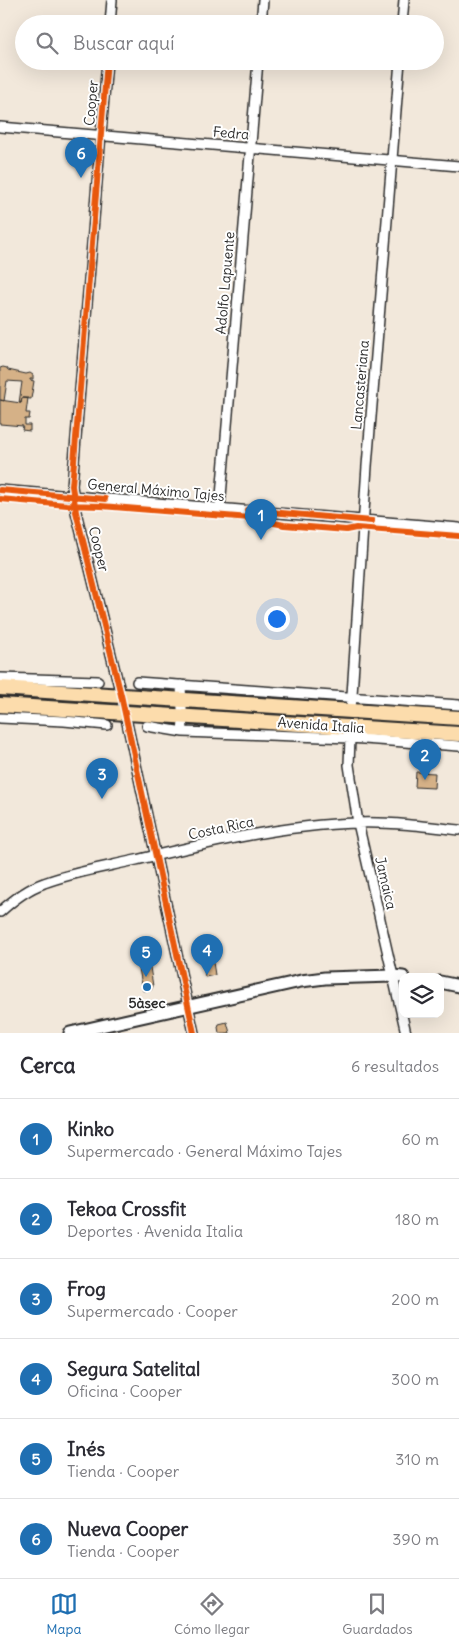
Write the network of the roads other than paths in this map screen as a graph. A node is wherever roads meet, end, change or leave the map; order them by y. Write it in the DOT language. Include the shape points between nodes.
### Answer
graph roads {
  1 [pos="112,0"];
  2 [pos="263,0"];
  3 [pos="404,0"];
  4 [pos="111,15"];
  5 [pos="262,15"];
  6 [pos="403,15"];
  7 [pos="106,70"];
  8 [pos="257,70"];
  9 [pos="399,70"];
  10 [pos="0,127"];
  11 [pos="101,136"];
  12 [pos="250,149"];
  13 [pos="392,160"];
  14 [pos="459,166"];
  15 [pos="0,490"];
  16 [pos="74,496"];
  17 [pos="220,508"];
  18 [pos="364,520"];
  19 [pos="459,528"];
  20 [pos="0,678"];
  21 [pos="98,681"];
  22 [pos="137,682"];
  23 [pos="67,686"];
  24 [pos="214,687"];
  25 [pos="0,688"];
  26 [pos="240,689"];
  27 [pos="44,691"];
  28 [pos="162,691"];
  29 [pos="181,692"];
  30 [pos="121,695"];
  31 [pos="214,702"];
  32 [pos="240,704"];
  33 [pos="351,704"];
  34 [pos="0,705"];
  35 [pos="459,705"];
  36 [pos="56,711"];
  37 [pos="125,713"];
  38 [pos="183,716"];
  39 [pos="0,718"];
  40 [pos="459,718"];
  41 [pos="107,725"];
  42 [pos="147,726"];
  43 [pos="183,732"];
  44 [pos="459,734"];
  45 [pos="350,738"];
  46 [pos="459,746"];
  47 [pos="358,822"];
  48 [pos="459,830"];
  49 [pos="155,856"];
  50 [pos="0,912"];
  51 [pos="398,976"];
  52 [pos="444,983"];
  53 [pos="459,986"];
  54 [pos="189,1006"];
  55 [pos="70,1033"];
  56 [pos="194,1033"];
  57 [pos="406,1033"];
  1 -- 4 [label="street"];
  2 -- 5 [label="street"];
  3 -- 6 [label="street"];
  7 -- 11 [label="street, Cooper"];
  8 -- 12 [label="street, Adolfo Lapuente"];
  9 -- 13 [label="street, Lancasteriana"];
  10 -- 11 [label="street, Fedra"];
  11 -- 12 [label="street, Fedra"];
  11 -- 16 [label="street, Cooper" via="72,486"];
  12 -- 13 [label="street, Fedra"];
  12 -- 17 [label="street, Adolfo Lapuente"];
  13 -- 14 [label="street, Fedra"];
  13 -- 18 [label="street, Lancasteriana"];
  15 -- 16 [label="street, General Máximo Tajes"];
  16 -- 17 [label="street, General Máximo Tajes"];
  16 -- 30 [label="street, Cooper"];
  17 -- 18 [label="street, General Máximo Tajes"];
  18 -- 19 [label="street, General Máximo Tajes"];
  18 -- 33 [label="street, Lancasteriana"];
  20 -- 23 [label="street, Avenida Italia"];
  21 -- 23 [label="street, Avenida Italia"];
  22 -- 28 [label="street, Avenida Italia"];
  23 -- 27 [label="main road, Avenida Italia"];
  23 -- 30 [label="main road, Avenida Italia"];
  24 -- 26 [label="street, Avenida Italia"];
  24 -- 29 [label="street, Avenida Italia"];
  24 -- 31 [label="street"];
  25 -- 27 [label="main road, Avenida Italia"];
  26 -- 32 [label="street"];
  26 -- 33 [label="street, Avenida Italia"];
  27 -- 36 [label="street"];
  28 -- 29 [label="main road, Avenida Italia"];
  28 -- 30 [label="main road, Avenida Italia"];
  29 -- 31 [label="main road, Avenida Italia"];
  29 -- 37 [label="main road" via="161,704 130,705"];
  29 -- 38 [label="street"];
  30 -- 36 [label="main road" via="115,704 73,702"];
  30 -- 37 [label="street, Cooper"];
  31 -- 32 [label="main road, Avenida Italia"];
  32 -- 33 [label="main road, Avenida Italia"];
  33 -- 35 [label="street, Avenida Italia"];
  33 -- 40 [label="main road, Avenida Italia"];
  34 -- 36 [label="main road, Avenida Italia"];
  36 -- 37 [label="main road, Avenida Italia"];
  36 -- 39 [label="street, Avenida Italia"];
  36 -- 41 [label="street, Avenida Italia"];
  37 -- 38 [label="main road, Avenida Italia"];
  37 -- 49 [label="street, Cooper"];
  38 -- 43 [label="street"];
  38 -- 44 [label="main road, Avenida Italia"];
  42 -- 43 [label="street, Avenida Italia"];
  43 -- 45 [label="street, Avenida Italia"];
  45 -- 46 [label="street, Avenida Italia"];
  45 -- 47 [label="street, Jamaica" via="349,765"];
  47 -- 48 [label="street, Costa Rica"];
  47 -- 49 [label="street, Costa Rica" via="250,835"];
  47 -- 51 [label="street, Jamaica"];
  49 -- 50 [label="street, Costa Rica" via="44,883 24,892"];
  49 -- 54 [label="street, Cooper"];
  51 -- 54 [label="street" via="325,978"];
  51 -- 57 [label="street, Jamaica"];
  52 -- 53 [label="street"];
  54 -- 55 [label="street"];
  54 -- 56 [label="street, Cooper"];
}
